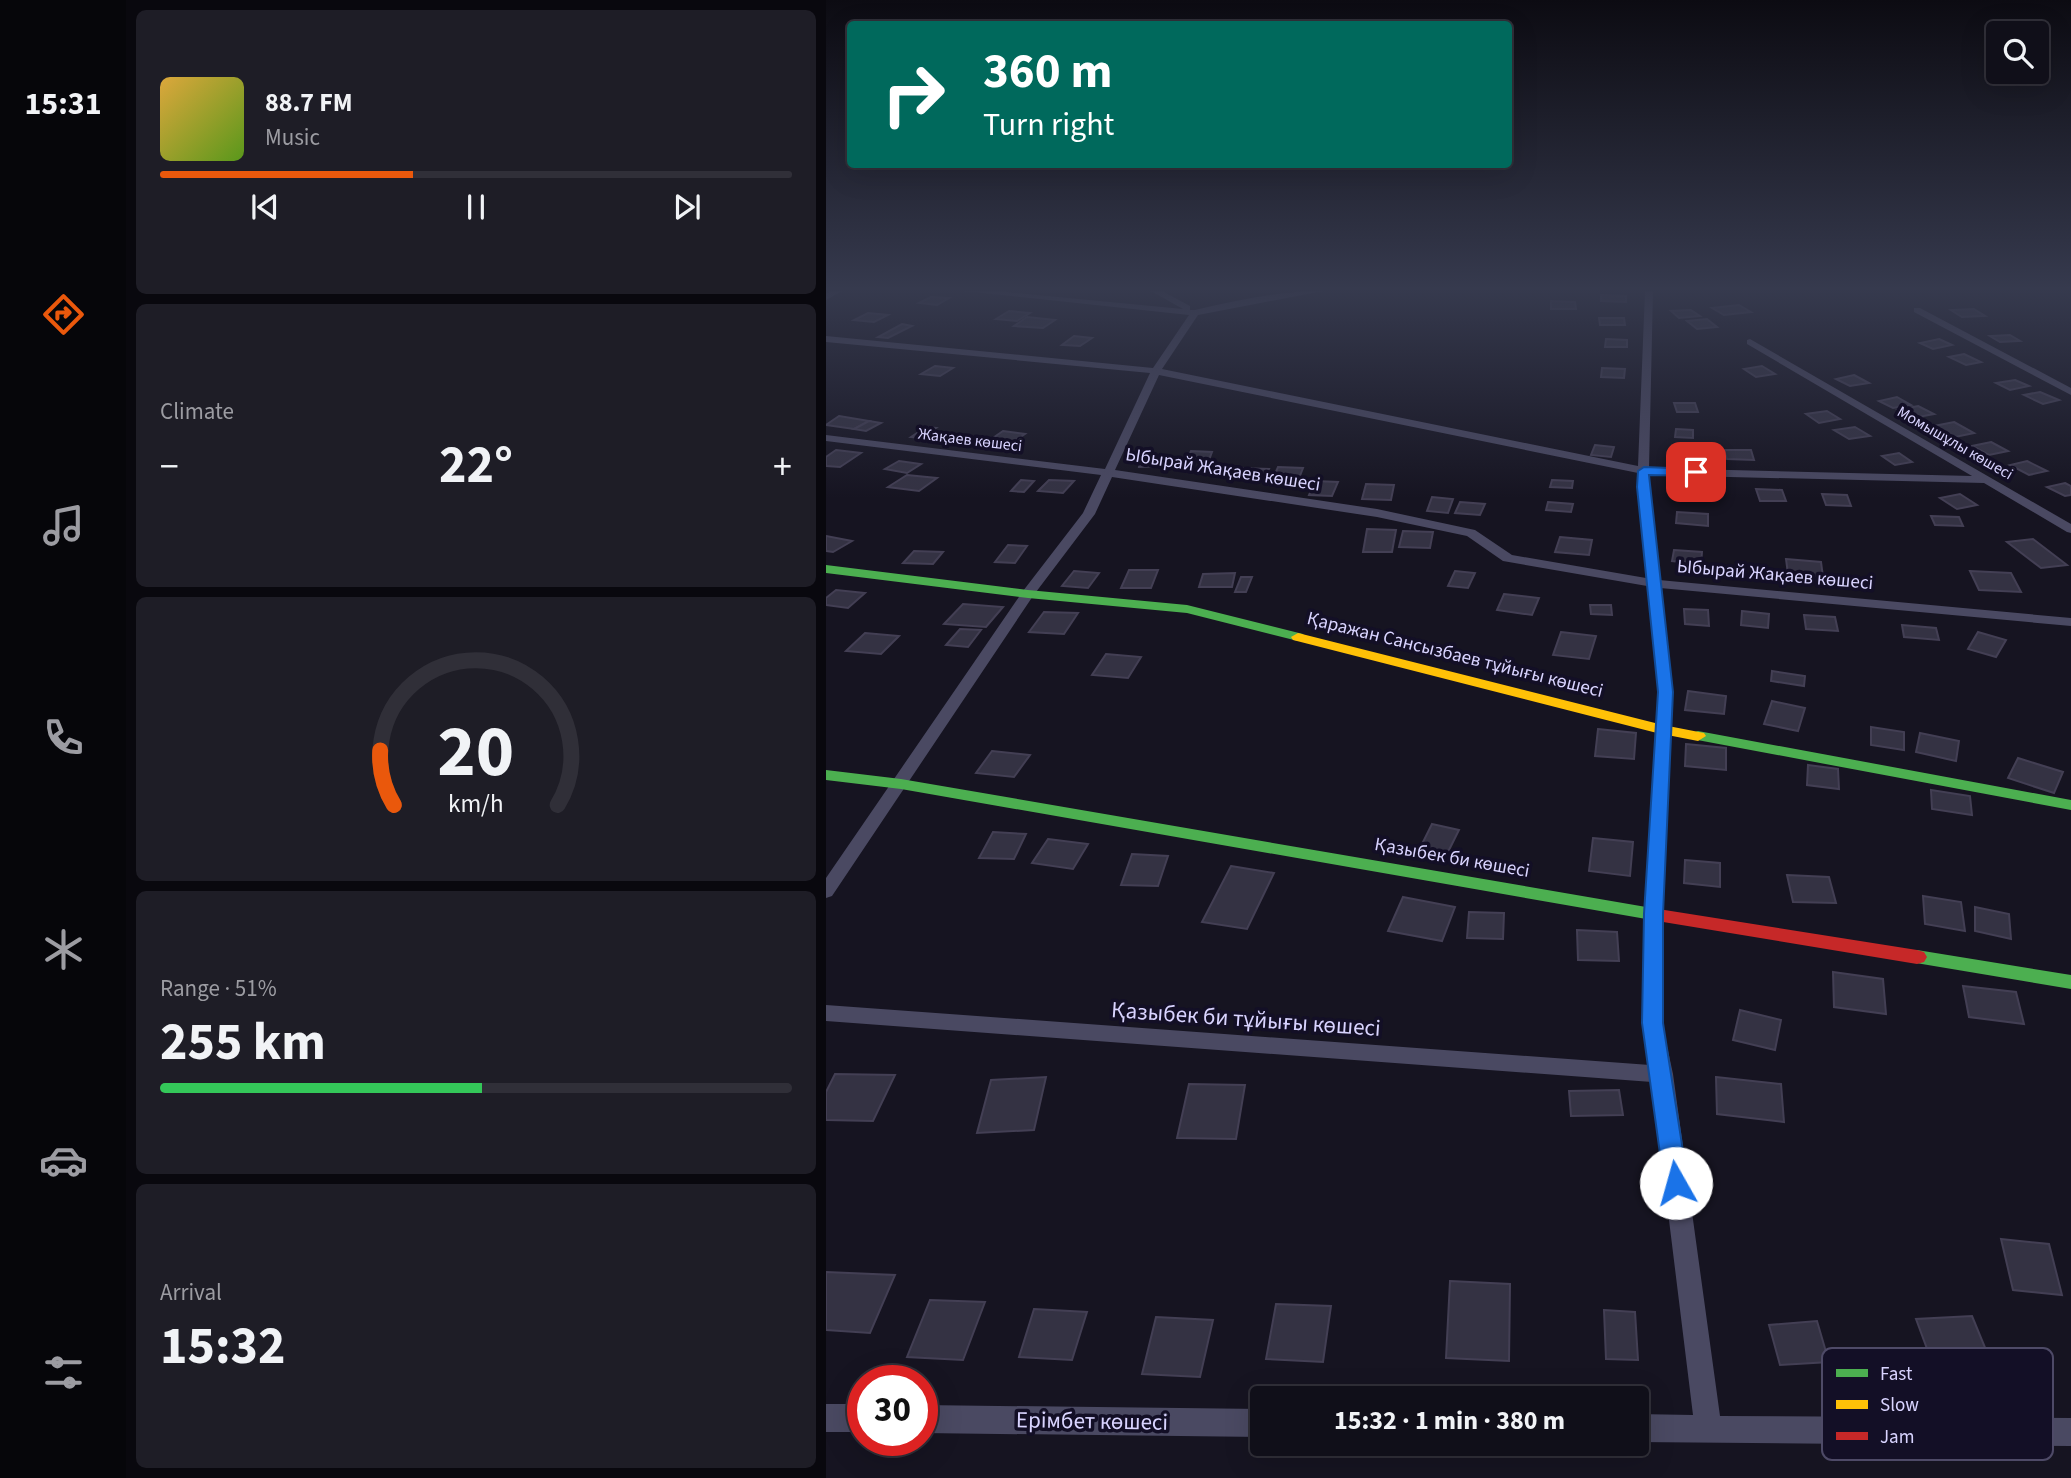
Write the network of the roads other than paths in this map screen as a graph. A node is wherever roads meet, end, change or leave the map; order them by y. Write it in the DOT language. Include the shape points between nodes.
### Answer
graph roads {
  1 [pos="1042,360"];
  2 [pos="1163,360"];
  3 [pos="1647,360"];
  4 [pos="1781,360"];
  5 [pos="2011,360"];
  6 [pos="1156,371"];
  7 [pos="2071,392"];
  8 [pos="826,438"];
  9 [pos="1644,471"];
  10 [pos="1111,473"];
  11 [pos="1987,480"];
  12 [pos="2071,529"];
  13 [pos="826,569"];
  14 [pos="1653,583"];
  15 [pos="1028,594"];
  16 [pos="2071,622"];
  17 [pos="1663,730"];
  18 [pos="826,775"];
  19 [pos="901,785"];
  20 [pos="2071,805"];
  21 [pos="826,892"];
  22 [pos="1654,914"];
  23 [pos="2071,982"];
  24 [pos="826,1013"];
  25 [pos="1662,1073"];
  26 [pos="826,1418"];
  27 [pos="847,1418"];
  28 [pos="938,1419"];
  29 [pos="1250,1423"];
  30 [pos="1649,1428"];
  31 [pos="1708,1429"];
  32 [pos="1822,1431"];
  33 [pos="2053,1432"];
  34 [pos="2071,1432"];
  1 -- 6 [label="street"];
  2 -- 6 [label="street"];
  3 -- 9 [label="street"];
  4 -- 11 [label="street, Момышұлы көшесі"];
  5 -- 7 [label="street"];
  6 -- 9 [label="street"];
  6 -- 10 [label="street"];
  8 -- 10 [label="street, Жақаев көшесі"];
  9 -- 11 [label="street"];
  9 -- 14 [label="street"];
  10 -- 14 [label="street, Ыбырай Жақаев көшесі" via="1391,516 1471,533 1508,558"];
  10 -- 15 [label="street" via="1089,514"];
  11 -- 12 [label="street, Момышұлы көшесі"];
  13 -- 15 [label="street, Қаражан Сансызбаев тұйығы көшесі"];
  14 -- 16 [label="street, Ыбырай Жақаев көшесі"];
  14 -- 17 [label="street" via="1665,692"];
  15 -- 17 [label="street, Қаражан Сансызбаев тұйығы көшесі" via="1186,609"];
  15 -- 19 [label="street"];
  17 -- 20 [label="street, Қаражан Сансызбаев тұйығы көшесі"];
  17 -- 22 [label="street"];
  18 -- 19 [label="street, Қазыбек би көшесі"];
  19 -- 21 [label="street"];
  19 -- 22 [label="street, Қазыбек би көшесі"];
  22 -- 23 [label="street, Қазыбек би көшесі"];
  22 -- 25 [label="street" via="1652,1023"];
  24 -- 25 [label="street, Қазыбек би тұйығы көшесі"];
  25 -- 31 [label="street"];
  26 -- 27 [label="street"];
  28 -- 29 [label="street, Ерімбет көшесі"];
  30 -- 31 [label="street"];
  31 -- 32 [label="street"];
  33 -- 34 [label="street"];
}
